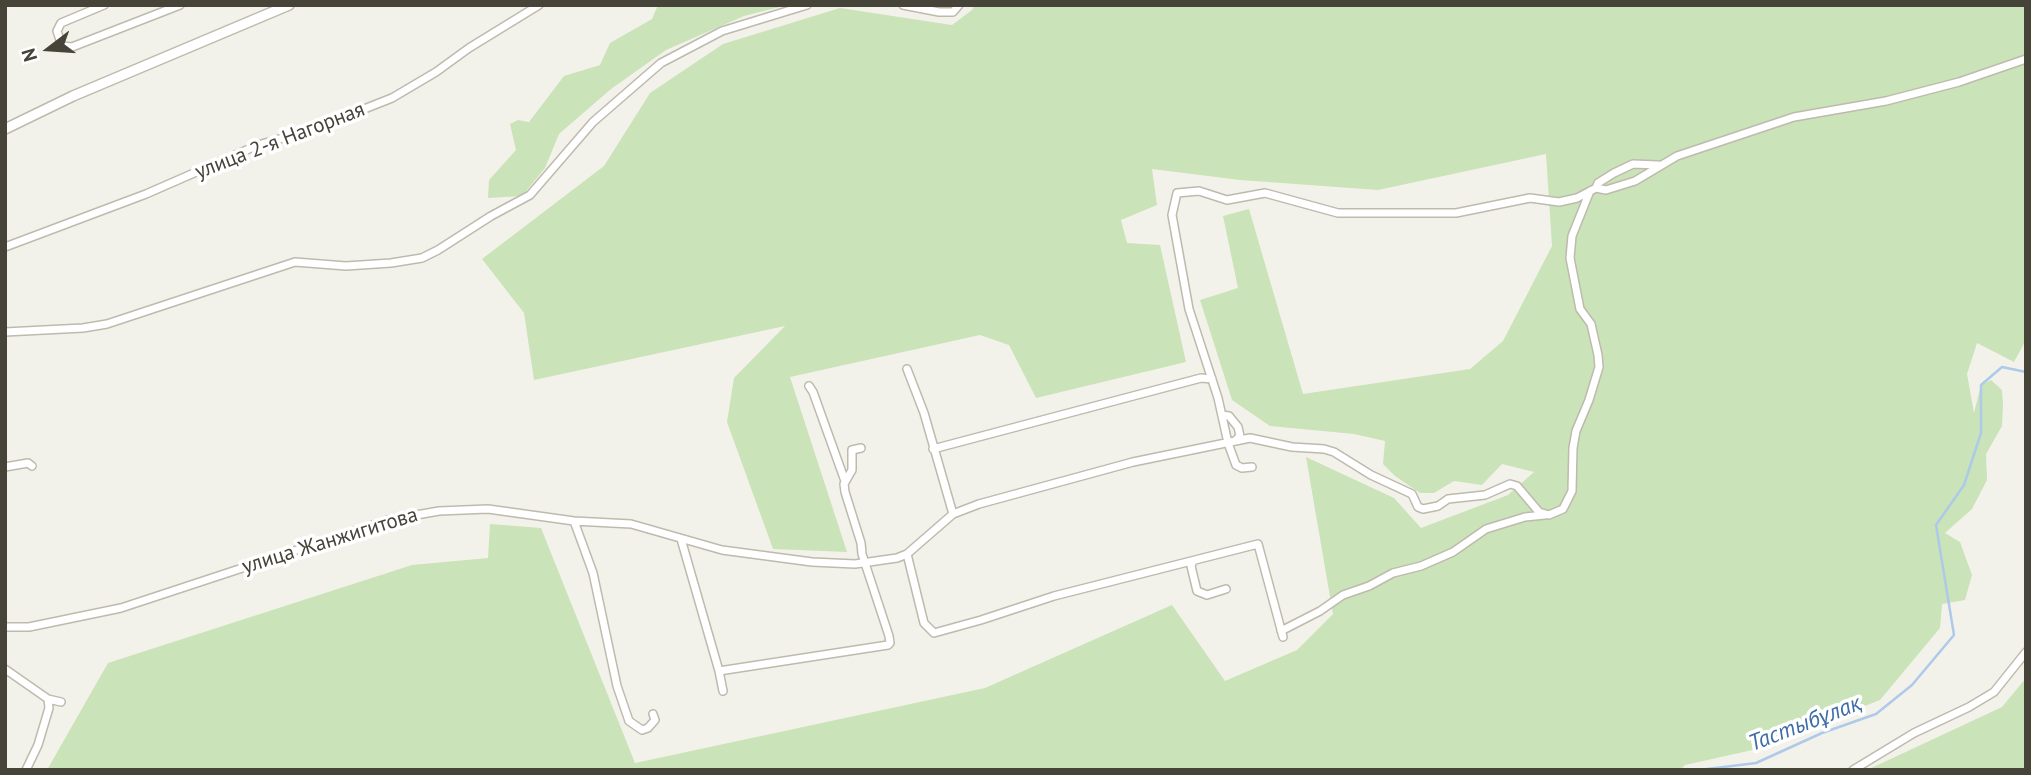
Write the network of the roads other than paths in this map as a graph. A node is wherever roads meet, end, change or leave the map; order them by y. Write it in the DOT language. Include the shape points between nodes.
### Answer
graph roads {
  1 [pos="104,5"];
  2 [pos="180,5"];
  3 [pos="289,5"];
  4 [pos="539,5"];
  5 [pos="807,5"];
  6 [pos="903,5"];
  7 [pos="958,5"];
  8 [pos="2026,59"];
  9 [pos="5,128"];
  10 [pos="1658,165"];
  11 [pos="1593,190"];
  12 [pos="5,247"];
  13 [pos="5,332"];
  14 [pos="907,369"];
  15 [pos="1212,379"];
  16 [pos="809,386"];
  17 [pos="1223,415"];
  18 [pos="1230,440"];
  19 [pos="861,448"];
  20 [pos="933,449"];
  21 [pos="32,466"];
  22 [pos="5,467"];
  23 [pos="1252,467"];
  24 [pos="845,481"];
  25 [pos="953,514"];
  26 [pos="1549,515"];
  27 [pos="574,521"];
  28 [pos="681,539"];
  29 [pos="907,554"];
  30 [pos="1193,561"];
  31 [pos="866,562"];
  32 [pos="1226,589"];
  33 [pos="5,627"];
  34 [pos="2026,652"];
  35 [pos="5,669"];
  36 [pos="719,671"];
  37 [pos="723,691"];
  38 [pos="48,699"];
  39 [pos="61,702"];
  40 [pos="653,714"];
  41 [pos="26,770"];
  42 [pos="1853,770"];
  1 -- 2 [label="street" via="61,23 57,31 62,46 72,47"];
  3 -- 9 [label="street"];
  4 -- 12 [label="street, улица 2-я Нагорная" via="392,98 258,145 146,194"];
  5 -- 13 [label="street" via="722,31 661,62 593,122 530,195 422,258 346,266 295,262 107,324"];
  6 -- 7 [label="street" via="939,12 953,12"];
  8 -- 10 [label="street" via="1886,101 1794,117"];
  10 -- 11 [label="street" via="1634,181"];
  10 -- 11 [label="street" via="1633,164"];
  11 -- 15 [label="street" via="1559,202 1530,198 1428,214 1338,213 1265,193 1227,200 1199,191 1177,193 1172,215 1178,251 1189,309"];
  11 -- 26 [label="street" via="1572,236 1570,258 1599,368 1576,431 1572,491 1563,509"];
  14 -- 20 [label="street"];
  15 -- 17 [label="street"];
  15 -- 20 [label="street" via="1201,378"];
  16 -- 24 [label="street"];
  17 -- 18 [label="street"];
  17 -- 18 [label="street" via="1238,427 1240,436"];
  18 -- 23 [label="street" via="1236,465"];
  18 -- 25 [label="street" via="1133,462"];
  18 -- 26 [label="street" via="1260,439 1324,449 1412,494 1423,509 1448,499 1485,495 1510,484 1539,512"];
  19 -- 24 [label="street" via="852,450 852,470"];
  20 -- 25 [label="street"];
  21 -- 22 [label="street"];
  24 -- 31 [label="street"];
  25 -- 29 [label="street"];
  26 -- 30 [label="street" via="1486,529 1453,552 1343,595 1282,634 1258,544"];
  27 -- 28 [label="street, улица Жанжигитова" via="631,524"];
  27 -- 33 [label="street, улица Жанжигитова" via="488,509 403,516 121,608"];
  27 -- 40 [label="street" via="593,572 629,721 642,730 649,728 655,720"];
  28 -- 31 [label="street, улица Жанжигитова" via="778,558 828,564"];
  28 -- 36 [label="street"];
  29 -- 30 [label="street" via="924,623 934,633"];
  29 -- 31 [label="street, улица Жанжигитова"];
  30 -- 32 [label="street" via="1196,591 1207,595"];
  31 -- 36 [label="street" via="888,645"];
  34 -- 42 [label="street" via="1994,692"];
  35 -- 38 [label="street"];
  36 -- 37 [label="street"];
  38 -- 39 [label="street"];
  38 -- 41 [label="street" via="38,745"];
}
